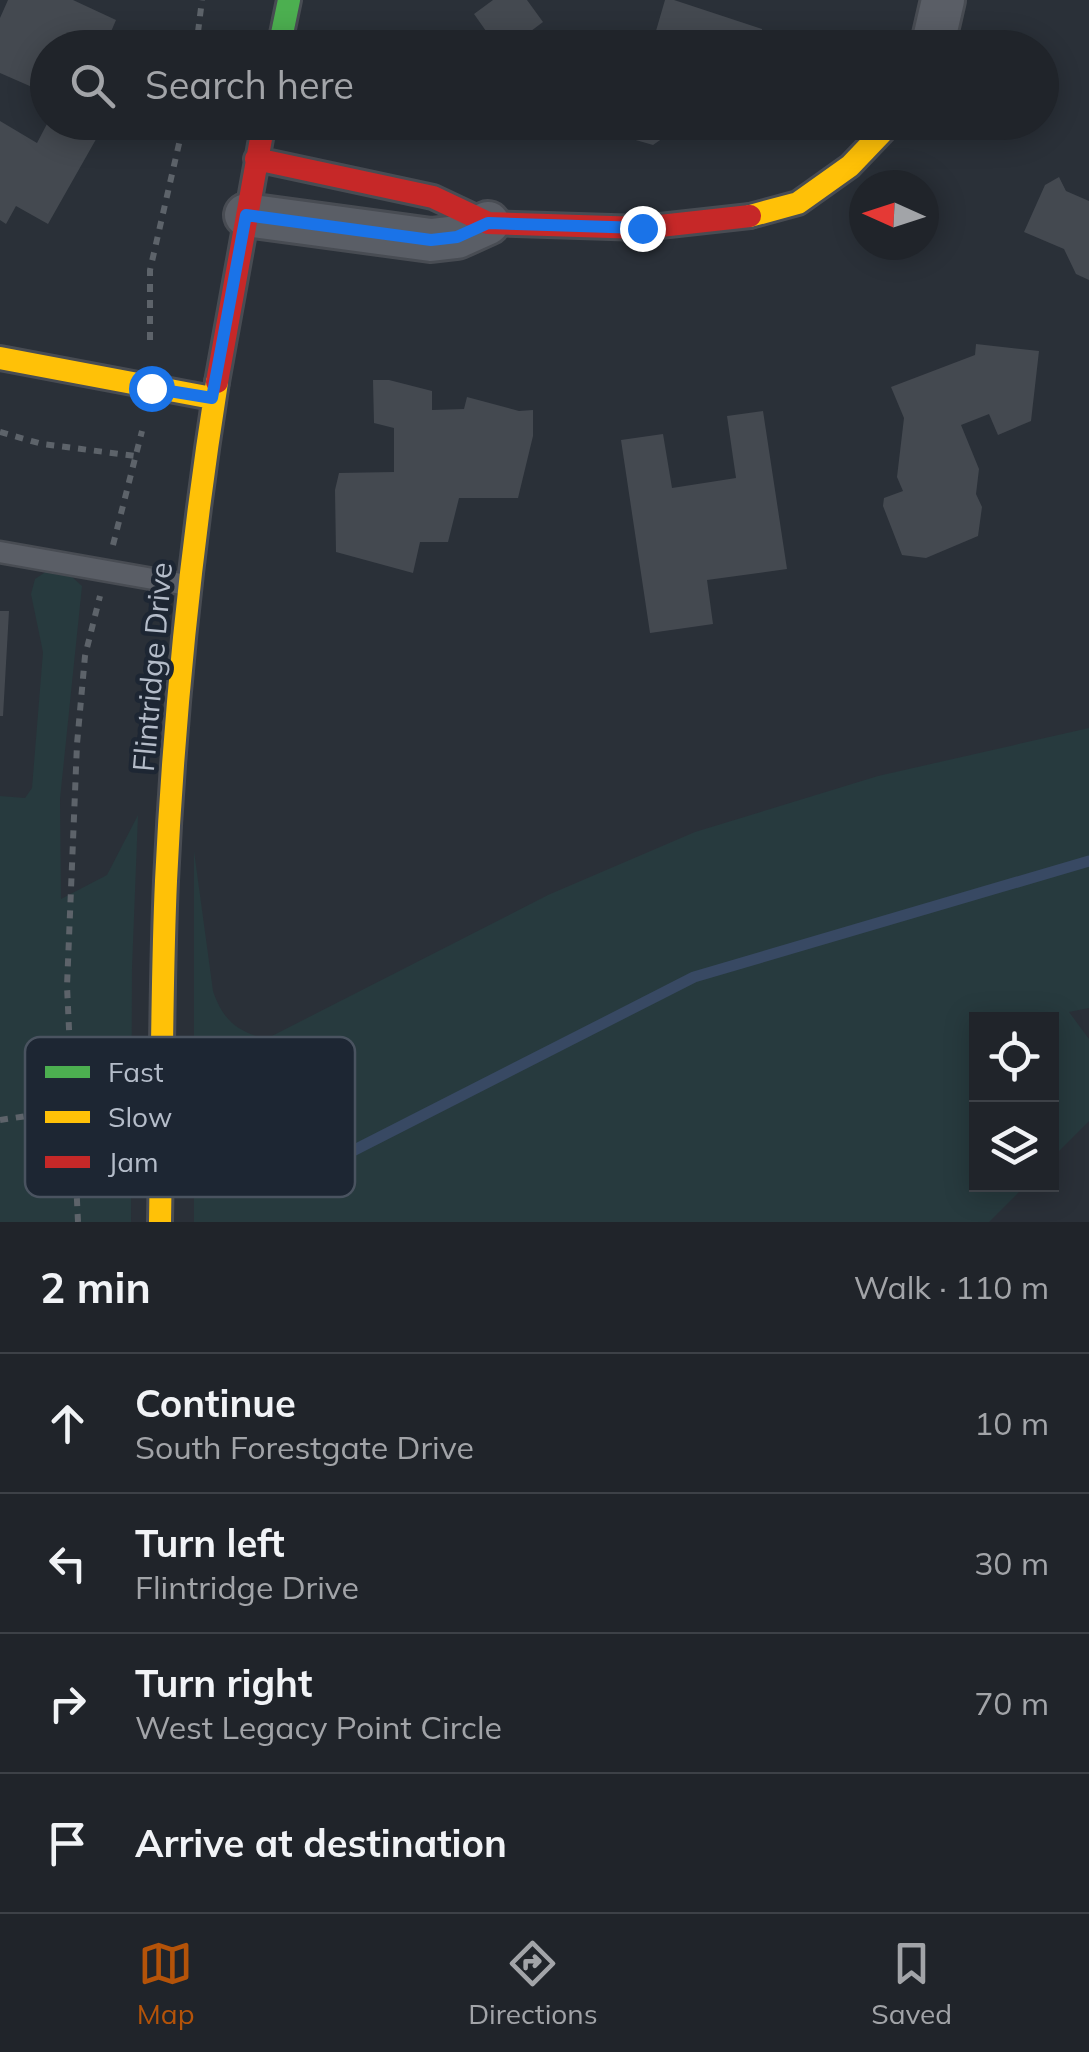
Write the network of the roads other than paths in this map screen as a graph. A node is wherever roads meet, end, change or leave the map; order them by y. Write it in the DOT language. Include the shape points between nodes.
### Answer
graph roads {
  1 [pos="289,0"];
  2 [pos="283,30"];
  3 [pos="260,140"];
  4 [pos="875,140"];
  5 [pos="256,159"];
  6 [pos="246,215"];
  7 [pos="488,223"];
  8 [pos="0,358"];
  9 [pos="212,398"];
  10 [pos="2,556"];
  11 [pos="190,586"];
  12 [pos="163,1037"];
  13 [pos="160,1197"];
  14 [pos="160,1222"];
  1 -- 2 [label="street"];
  3 -- 5 [label="street, Flintridge Drive"];
  4 -- 7 [label="street" via="798,204 734,220 642,228"];
  5 -- 6 [label="street, Flintridge Drive"];
  5 -- 7 [label="street" via="433,197"];
  6 -- 7 [label="street" via="431,240"];
  6 -- 9 [label="street, Flintridge Drive"];
  8 -- 9 [label="street"];
  9 -- 11 [label="street, Flintridge Drive"];
  10 -- 11 [label="lane"];
  11 -- 12 [label="street, Flintridge Drive" via="166,884"];
  13 -- 14 [label="street, Flintridge Drive"];
}
